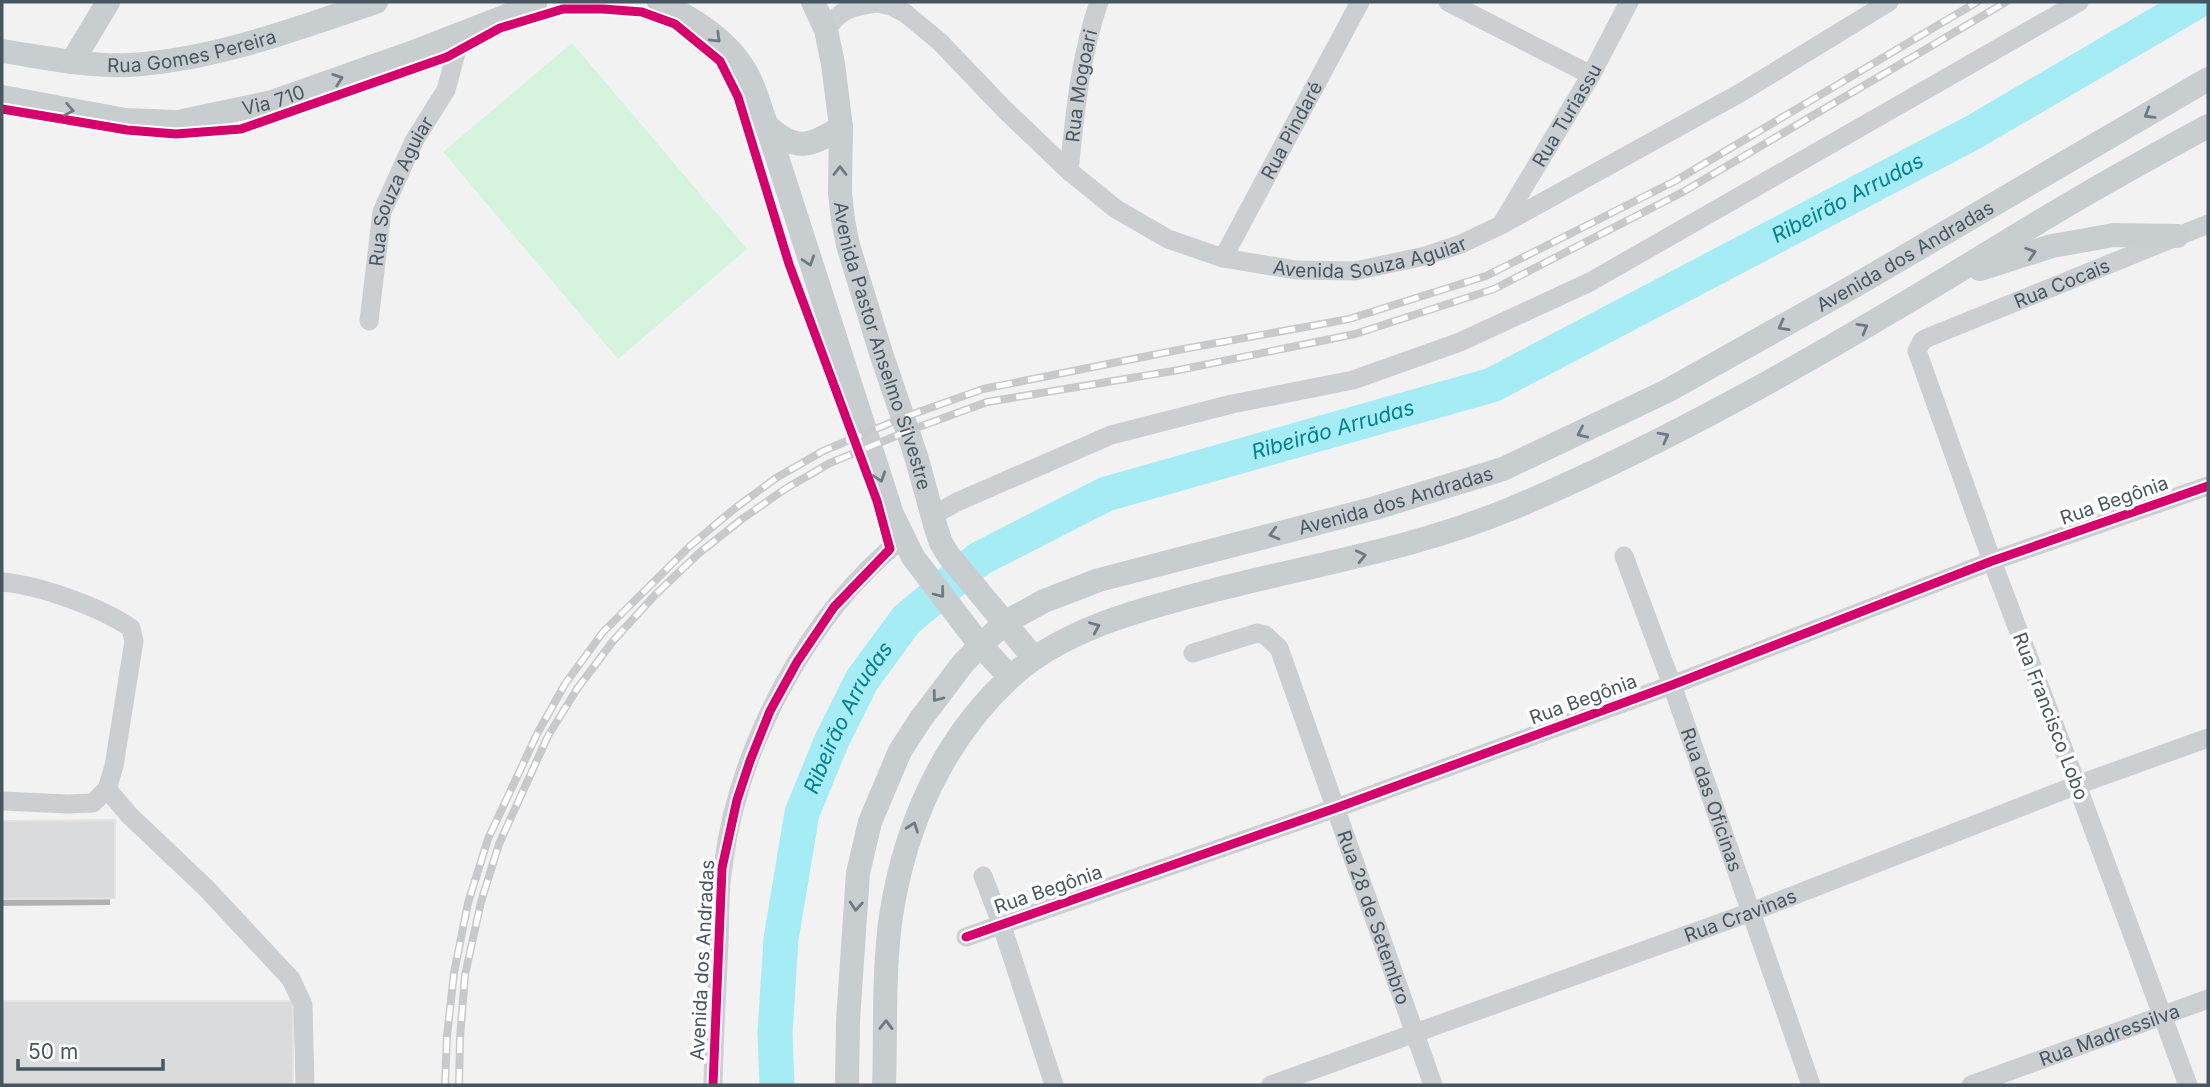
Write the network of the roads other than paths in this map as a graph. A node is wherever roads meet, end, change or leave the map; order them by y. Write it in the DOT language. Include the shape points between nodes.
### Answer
graph roads {
  1 [pos="108,2"];
  2 [pos="376,2"];
  3 [pos="497,2"];
  4 [pos="659,2"];
  5 [pos="813,2"];
  6 [pos="875,2"];
  7 [pos="1099,2"];
  8 [pos="1360,2"];
  9 [pos="1448,2"];
  10 [pos="1629,2"];
  11 [pos="1889,2"];
  12 [pos="2079,2"];
  13 [pos="543,4"];
  14 [pos="826,30"];
  15 [pos="467,32"];
  16 [pos="419,50"];
  17 [pos="2,51"];
  18 [pos="72,62"];
  19 [pos="452,71"];
  20 [pos="1591,75"];
  21 [pos="2208,79"];
  22 [pos="2,97"];
  23 [pos="766,126"];
  24 [pos="2208,126"];
  25 [pos="841,127"];
  26 [pos="1069,171"];
  27 [pos="2208,224"];
  28 [pos="1501,225"];
  29 [pos="2177,236"];
  30 [pos="1223,258"];
  31 [pos="1943,281"];
  32 [pos="369,321"];
  33 [pos="1919,346"];
  34 [pos="2208,486"];
  35 [pos="932,516"];
  36 [pos="908,548"];
  37 [pos="1624,556"];
  38 [pos="1992,561"];
  39 [pos="2,582"];
  40 [pos="998,616"];
  41 [pos="974,636"];
  42 [pos="1193,653"];
  43 [pos="1034,657"];
  44 [pos="1010,677"];
  45 [pos="1672,685"];
  46 [pos="2208,738"];
  47 [pos="2077,785"];
  48 [pos="107,789"];
  49 [pos="2,801"];
  50 [pos="1336,808"];
  51 [pos="983,876"];
  52 [pos="1751,912"];
  53 [pos="1001,923"];
  54 [pos="966,937"];
  55 [pos="2208,999"];
  56 [pos="2162,1016"];
  57 [pos="1415,1032"];
  58 [pos="305,1085"];
  59 [pos="713,1085"];
  60 [pos="847,1085"];
  61 [pos="884,1085"];
  62 [pos="1054,1085"];
  63 [pos="1270,1085"];
  64 [pos="1433,1085"];
  65 [pos="1811,1085"];
  66 [pos="1971,1085"];
  67 [pos="2188,1085"];
  1 -- 18 [label="main road"];
  2 -- 18 [label="main road, Rua Gomes Pereira" via="199,55 127,65"];
  3 -- 13 [label="main road"];
  4 -- 23 [label="main road, Avenida Pastor Anselmo Silvestre, one-way" via="688,16 725,46 747,74"];
  5 -- 14 [label="main road, Avenida Pastor Anselmo Silvestre"];
  6 -- 14 [label="street, Avenida Souza Aguiar" via="836,16"];
  6 -- 26 [label="street, Avenida Souza Aguiar" via="905,13 940,42"];
  7 -- 26 [label="street, Rua Mogoari" via="1078,84"];
  8 -- 30 [label="street, Rua Pindaré"];
  9 -- 20 [label="street"];
  10 -- 20 [label="street, Rua Turiassu"];
  11 -- 28 [label="street, Avenida Souza Aguiar" via="1740,93"];
  12 -- 35 [label="street" via="1590,282 1460,342 1353,380 1111,435"];
  13 -- 15 [label="main road, Via 710"];
  14 -- 25 [label="main road, Avenida Pastor Anselmo Silvestre"];
  15 -- 16 [label="main road, Via 710"];
  15 -- 19 [label="street, Rua Souza Aguiar"];
  16 -- 19 [label="street" via="439,51"];
  22 -- 16 [label="main road, Via 710, one-way" via="125,120 178,122 272,102"];
  17 -- 18 [label="main road, Rua Gomes Pereira"];
  19 -- 32 [label="street, Rua Souza Aguiar" via="382,212"];
  20 -- 28 [label="street, Rua Turiassu"];
  21 -- 40 [label="main road, Avenida dos Andradas, one-way" via="1667,391 1503,469 1373,509 1099,580"];
  23 -- 25 [label="main road" via="779,137 804,144"];
  23 -- 36 [label="main road, Avenida Pastor Anselmo Silvestre, one-way" via="892,514"];
  24 -- 31 [label="main road, Avenida dos Andradas"];
  35 -- 25 [label="main road, Avenida Pastor Anselmo Silvestre, one-way" via="848,245 840,194"];
  26 -- 30 [label="street, Avenida Souza Aguiar" via="1116,209 1168,239"];
  27 -- 29 [label="street, Rua Cocais"];
  28 -- 30 [label="street, Avenida Souza Aguiar" via="1424,256 1355,271 1296,270"];
  31 -- 29 [label="main road, one-way" via="2052,246 2114,235"];
  29 -- 33 [label="street, Rua Cocais" via="1927,338"];
  43 -- 31 [label="main road, Avenida dos Andradas, one-way" via="1133,612 1399,547 1512,509 1610,466 1743,396"];
  33 -- 38 [label="street, Rua Francisco Lobo" via="1918,356"];
  34 -- 38 [label="street, Rua Begônia"];
  35 -- 40 [label="main road, Avenida Pastor Anselmo Silvestre" via="941,543"];
  36 -- 41 [label="main road, Avenida Pastor Anselmo Silvestre, one-way"];
  36 -- 59 [label="street, Avenida dos Andradas" via="866,572 834,607 770,711 750,761 722,868"];
  37 -- 45 [label="street, Rua das Oficinas"];
  38 -- 45 [label="street, Rua Begônia"];
  38 -- 47 [label="street, Rua Francisco Lobo"];
  39 -- 48 [label="street" via="94,608 131,628 133,660"];
  40 -- 41 [label="main road, Avenida dos Andradas"];
  40 -- 43 [label="main road, Avenida Pastor Anselmo Silvestre"];
  41 -- 44 [label="main road, Avenida Pastor Anselmo Silvestre"];
  41 -- 60 [label="main road, Avenida dos Andradas, one-way" via="900,751 870,821 858,873"];
  42 -- 50 [label="street, Rua 28 de Setembro" via="1256,633 1279,648"];
  43 -- 44 [label="main road, Avenida dos Andradas"];
  61 -- 44 [label="main road, Avenida dos Andradas, one-way" via="891,918 908,840 919,808 955,743"];
  45 -- 50 [label="street, Rua Begônia"];
  45 -- 52 [label="street, Rua das Oficinas"];
  46 -- 47 [label="street, Rua Cravinas"];
  47 -- 52 [label="street, Rua Cravinas"];
  47 -- 56 [label="street, Rua Francisco Lobo"];
  48 -- 49 [label="street" via="93,803"];
  48 -- 58 [label="street" via="291,979 303,1005"];
  50 -- 53 [label="street, Rua Begônia"];
  50 -- 57 [label="street, Rua 28 de Setembro"];
  51 -- 53 [label="street"];
  52 -- 57 [label="street, Rua Cravinas"];
  52 -- 65 [label="street, Rua das Oficinas"];
  53 -- 54 [label="street, Rua Begônia"];
  53 -- 62 [label="street"];
  55 -- 56 [label="street, Rua Madressilva"];
  56 -- 66 [label="street, Rua Madressilva"];
  56 -- 67 [label="street, Rua Francisco Lobo"];
  57 -- 63 [label="street, Rua Cravinas"];
  57 -- 64 [label="street, Rua 28 de Setembro"];
}
